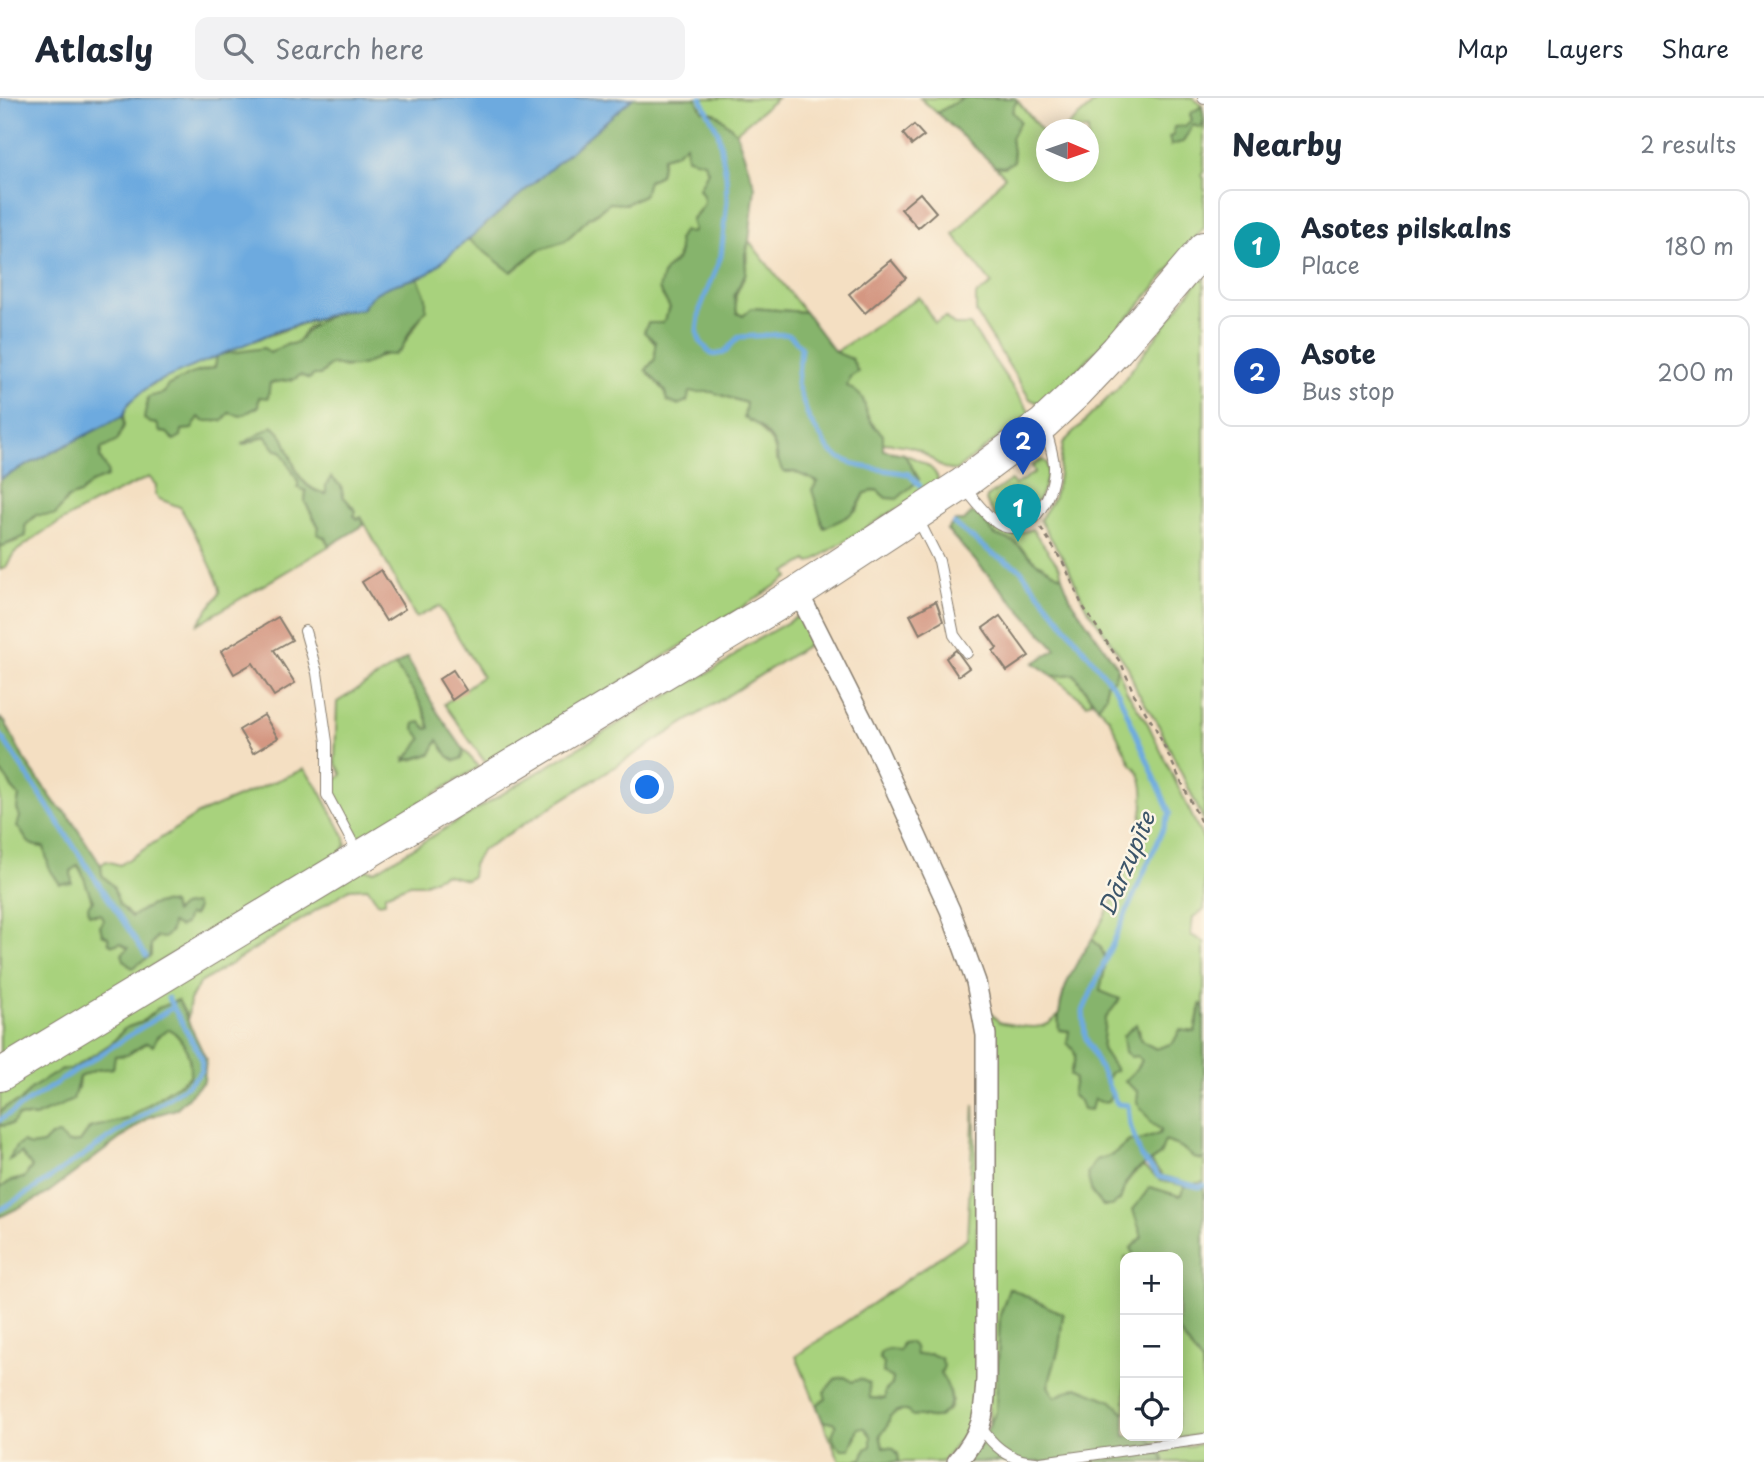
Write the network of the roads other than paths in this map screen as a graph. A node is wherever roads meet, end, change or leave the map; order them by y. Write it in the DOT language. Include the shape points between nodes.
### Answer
graph roads {
  1 [pos="1204,248"];
  2 [pos="1044,423"];
  3 [pos="961,485"];
  4 [pos="917,515"];
  5 [pos="798,592"];
  6 [pos="305,631"];
  7 [pos="967,653"];
  8 [pos="360,856"];
  9 [pos="0,1074"];
  10 [pos="980,1427"];
  11 [pos="1204,1438"];
  12 [pos="957,1462"];
  13 [pos="1039,1462"];
  1 -- 2 [label="highway" via="1117,350"];
  2 -- 3 [label="highway"];
  2 -- 3 [label="lane" via="1053,475 1048,496 1034,516 1018,527 1002,527"];
  3 -- 4 [label="highway"];
  4 -- 5 [label="highway"];
  4 -- 7 [label="lane" via="939,561 954,635"];
  5 -- 8 [label="highway"];
  5 -- 10 [label="street" via="878,751 950,910 976,982 986,1035 987,1113 986,1379"];
  6 -- 8 [label="lane" via="317,673 327,742 327,795"];
  8 -- 9 [label="highway"];
  10 -- 12 [label="street"];
  10 -- 13 [label="lane" via="1003,1453"];
  11 -- 13 [label="lane"];
}
